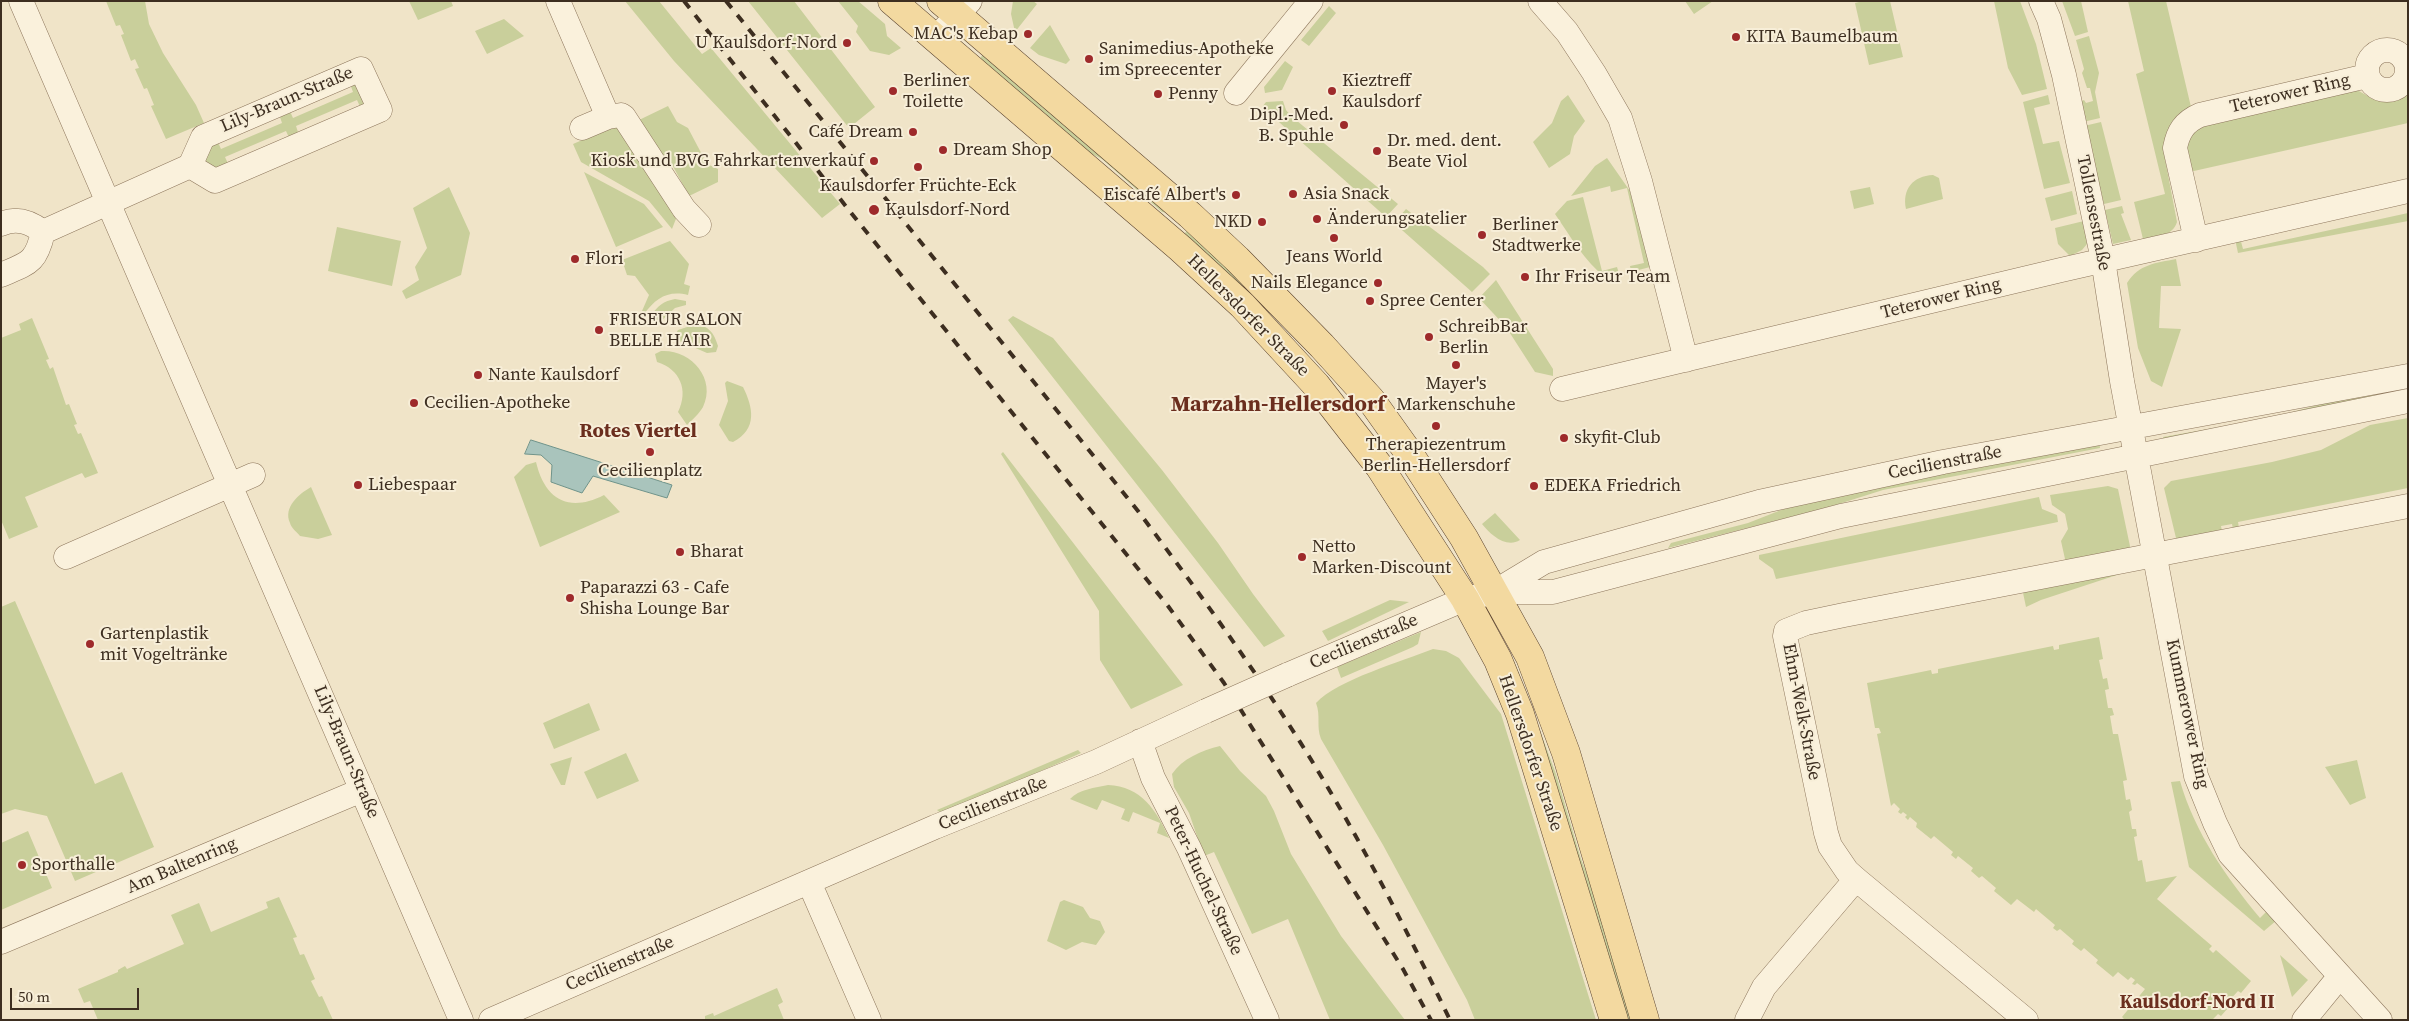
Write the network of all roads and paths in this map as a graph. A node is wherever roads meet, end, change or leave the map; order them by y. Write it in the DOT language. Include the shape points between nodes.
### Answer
graph roads {
  1 [pos="21,1"];
  2 [pos="558,1"];
  3 [pos="892,1"];
  4 [pos="1311,1"];
  5 [pos="1540,1"];
  6 [pos="2041,1"];
  7 [pos="956,6"];
  8 [pos="936,38"];
  9 [pos="2368,76"];
  10 [pos="1236,93"];
  11 [pos="608,116"];
  12 [pos="582,128"];
  13 [pos="190,166"];
  14 [pos="2408,191"];
  15 [pos="108,203"];
  16 [pos="1,224"];
  17 [pos="699,225"];
  18 [pos="43,232"];
  19 [pos="2196,240"];
  20 [pos="2103,260"];
  21 [pos="1,275"];
  22 [pos="1242,305"];
  23 [pos="1686,360"];
  24 [pos="1339,364"];
  25 [pos="2408,376"];
  26 [pos="1562,389"];
  27 [pos="2408,401"];
  28 [pos="2130,428"];
  29 [pos="2136,457"];
  30 [pos="253,475"];
  31 [pos="230,486"];
  32 [pos="2408,506"];
  33 [pos="2155,556"];
  34 [pos="66,557"];
  35 [pos="1495,592"];
  36 [pos="1465,599"];
  37 [pos="1140,742"];
  38 [pos="362,790"];
  39 [pos="1856,879"];
  40 [pos="809,882"];
  41 [pos="1,942"];
  42 [pos="2340,976"];
  43 [pos="461,1020"];
  44 [pos="492,1020"];
  45 [pos="869,1020"];
  46 [pos="1267,1020"];
  47 [pos="1614,1020"];
  48 [pos="1646,1020"];
  49 [pos="1747,1020"];
  50 [pos="2026,1020"];
  51 [pos="2304,1020"];
  52 [pos="2380,1020"];
  1 -- 15 [label="street, Lily-Braun-Straße"];
  2 -- 11 [label="street"];
  3 -- 8 [label="main road, Hellersdorfer Straße"];
  4 -- 10 [label="street"];
  5 -- 23 [label="street" via="1567,32 1620,118 1640,181"];
  6 -- 20 [label="street, Tollensestraße" via="2064,75"];
  7 -- 8 [label="street"];
  7 -- 24 [label="main road, Hellersdorfer Straße" via="1190,215"];
  8 -- 22 [label="main road, Hellersdorfer Straße" via="1174,242"];
  9 -- 19 [label="street, Teterower Ring" via="2200,115 2183,127 2175,148"];
  11 -- 12 [label="street"];
  11 -- 17 [label="street" via="618,114 624,117 684,209"];
  13 -- 13 [label="street, Lily-Braun-Straße" via="215,181 380,110 361,69 202,137"];
  13 -- 15 [label="street"];
  14 -- 19 [label="street, Teterower Ring"];
  15 -- 18 [label="street"];
  15 -- 31 [label="street, Lily-Braun-Straße"];
  16 -- 18 [label="street" via="10,220 23,221"];
  18 -- 21 [label="street" via="35,258"];
  19 -- 20 [label="street, Teterower Ring"];
  20 -- 23 [label="street, Teterower Ring"];
  20 -- 28 [label="street, Tollensestraße"];
  22 -- 24 [label="main road" via="1251,297 1263,300 1307,346"];
  22 -- 36 [label="main road, Hellersdorfer Straße" via="1353,430"];
  23 -- 26 [label="street, Teterower Ring"];
  24 -- 35 [label="main road, Hellersdorfer Straße" via="1371,400 1411,456"];
  25 -- 28 [label="street, Cecilienstraße"];
  27 -- 29 [label="street, Cecilienstraße"];
  28 -- 29 [label="street, Kummerower Ring"];
  28 -- 35 [label="street, Cecilienstraße" via="1943,462 1759,502 1544,562"];
  29 -- 33 [label="street, Kummerower Ring"];
  29 -- 35 [label="street, Cecilienstraße" via="1840,516 1553,592"];
  30 -- 31 [label="street"];
  31 -- 34 [label="street"];
  31 -- 38 [label="street, Lily-Braun-Straße"];
  32 -- 33 [label="street"];
  33 -- 39 [label="street, Ehm-Welk-Straße" via="1844,615 1786,631 1826,833 1834,852"];
  33 -- 42 [label="street, Kummerower Ring" via="2196,776 2215,823 2230,854"];
  35 -- 36 [label="street, Cecilienstraße"];
  35 -- 48 [label="main road, Hellersdorfer Straße" via="1528,653 1566,753"];
  36 -- 37 [label="street, Cecilienstraße, bridge" via="1287,674"];
  36 -- 47 [label="main road, Hellersdorfer Straße" via="1498,660 1520,714"];
  37 -- 40 [label="street, Cecilienstraße"];
  37 -- 46 [label="street, Peter-Huchel-Straße" via="1153,778 1189,848"];
  38 -- 41 [label="street, Am Baltenring"];
  38 -- 43 [label="street, Lily-Braun-Straße"];
  39 -- 49 [label="street" via="1764,987"];
  39 -- 50 [label="street, Ehm-Welk-Straße"];
  40 -- 44 [label="street, Cecilienstraße"];
  40 -- 45 [label="street"];
  42 -- 51 [label="street"];
  42 -- 52 [label="street, Kummerower Ring"];
}
